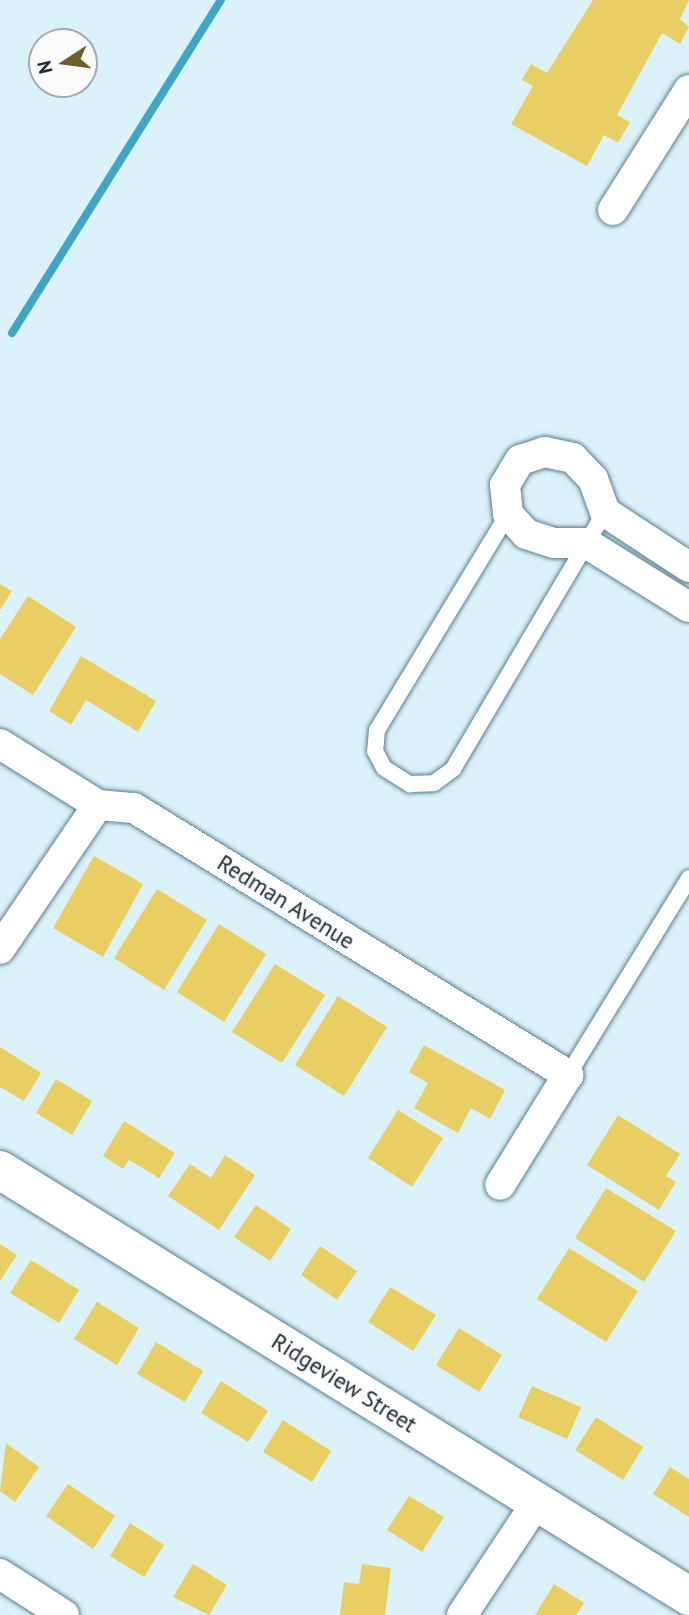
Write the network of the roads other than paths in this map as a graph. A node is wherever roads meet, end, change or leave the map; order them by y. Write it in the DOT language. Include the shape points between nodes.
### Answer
graph roads {
  1 [pos="689,90"];
  2 [pos="613,210"];
  3 [pos="606,512"];
  4 [pos="508,514"];
  5 [pos="586,543"];
  6 [pos="689,567"];
  7 [pos="689,607"];
  8 [pos="0,744"];
  9 [pos="99,805"];
  10 [pos="689,878"];
  11 [pos="0,949"];
  12 [pos="568,1074"];
  13 [pos="0,1170"];
  14 [pos="500,1185"];
  15 [pos="537,1503"];
  16 [pos="0,1574"];
  17 [pos="689,1597"];
  18 [pos="64,1615"];
  19 [pos="462,1615"];
  1 -- 2 [label="street"];
  3 -- 4 [label="street" via="593,479 573,458 545,452 520,460 505,485"];
  3 -- 5 [label="lane"];
  3 -- 6 [label="street"];
  4 -- 5 [label="street" via="526,534 554,543"];
  4 -- 5 [label="lane" via="377,730 375,751 384,768 410,784 434,783 453,769"];
  5 -- 7 [label="street"];
  8 -- 9 [label="street, Redman Avenue"];
  9 -- 11 [label="street"];
  9 -- 12 [label="street, Redman Avenue" via="134,808"];
  10 -- 12 [label="lane"];
  12 -- 14 [label="street"];
  13 -- 15 [label="street, Ridgeview Street"];
  15 -- 17 [label="street, Ridgeview Street"];
  15 -- 19 [label="street"];
  16 -- 18 [label="street"];
}
